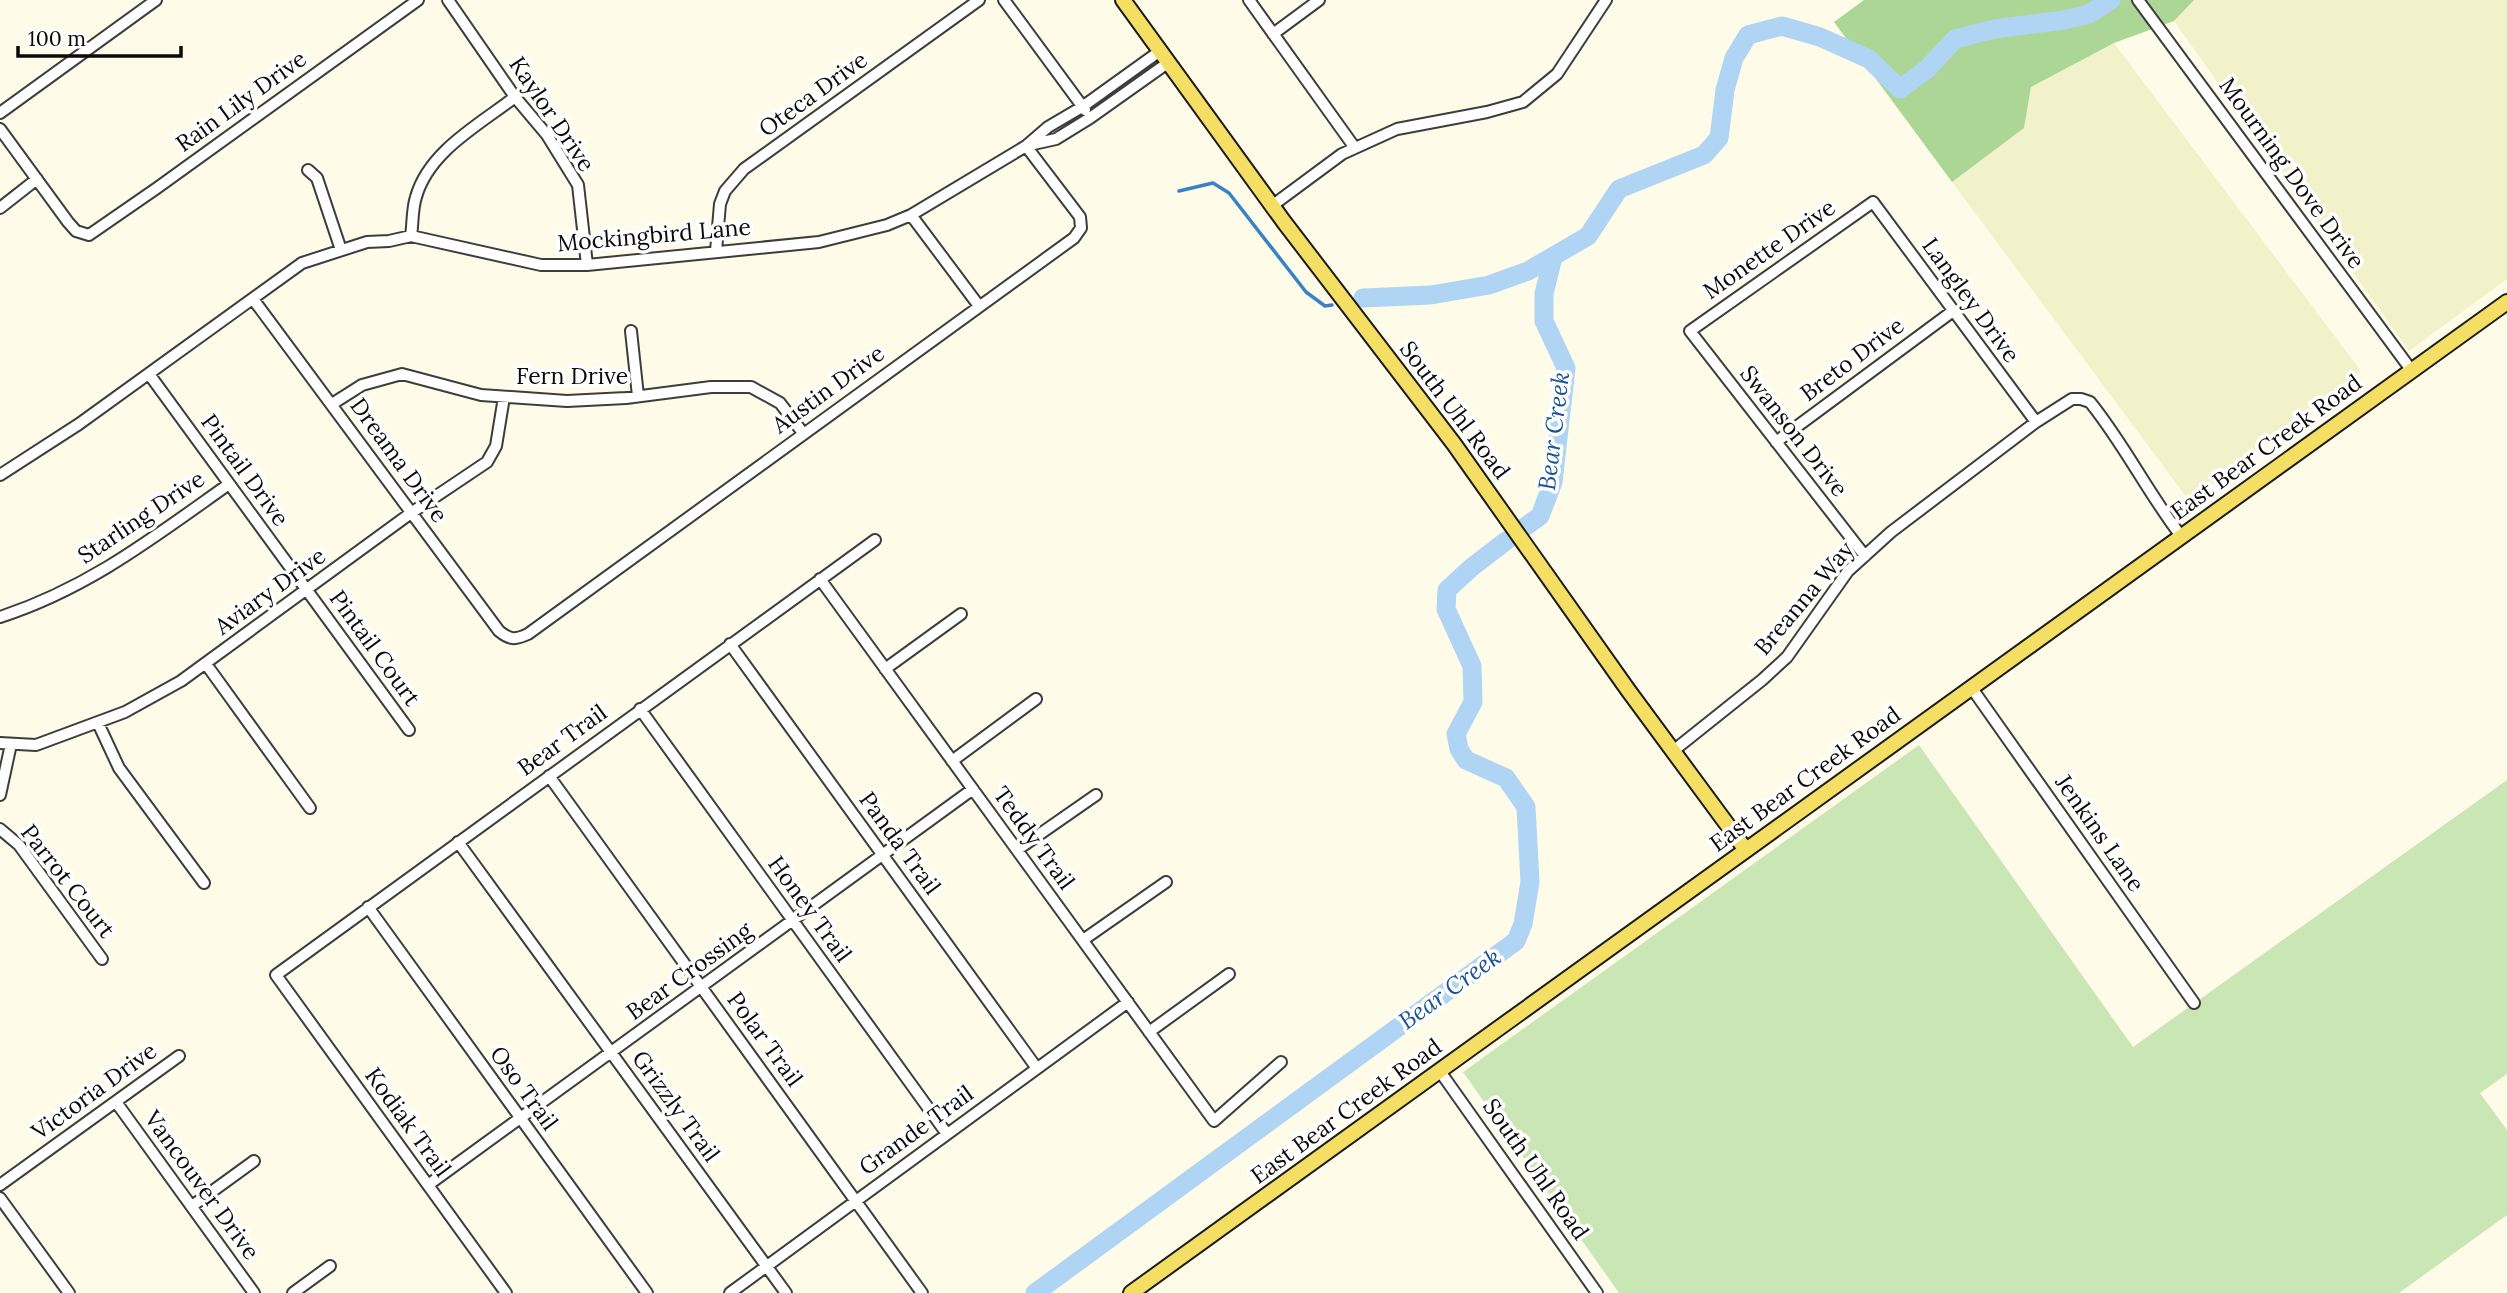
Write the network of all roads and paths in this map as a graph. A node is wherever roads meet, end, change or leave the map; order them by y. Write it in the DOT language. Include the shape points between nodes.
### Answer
graph roads {
  1 [pos="156,0"];
  2 [pos="418,0"];
  3 [pos="448,0"];
  4 [pos="979,0"];
  5 [pos="1004,0"];
  6 [pos="1123,0"];
  7 [pos="1249,0"];
  8 [pos="1319,0"];
  9 [pos="1606,0"];
  10 [pos="2138,0"];
  11 [pos="1273,34"];
  12 [pos="1164,57"];
  13 [pos="515,97"];
  14 [pos="1082,107"];
  15 [pos="0,113"];
  16 [pos="1090,118"];
  17 [pos="0,129"];
  18 [pos="1026,146"];
  19 [pos="1355,148"];
  20 [pos="308,170"];
  21 [pos="37,180"];
  22 [pos="1873,201"];
  23 [pos="1273,205"];
  24 [pos="0,208"];
  25 [pos="911,215"];
  26 [pos="411,236"];
  27 [pos="341,250"];
  28 [pos="716,251"];
  29 [pos="587,265"];
  30 [pos="253,299"];
  31 [pos="2507,302"];
  32 [pos="979,306"];
  33 [pos="1953,311"];
  34 [pos="631,331"];
  35 [pos="1690,331"];
  36 [pos="2412,371"];
  37 [pos="149,374"];
  38 [pos="638,396"];
  39 [pos="504,397"];
  40 [pos="332,404"];
  41 [pos="2036,422"];
  42 [pos="803,433"];
  43 [pos="1776,442"];
  44 [pos="0,474"];
  45 [pos="229,484"];
  46 [pos="411,513"];
  47 [pos="2181,536"];
  48 [pos="875,540"];
  49 [pos="1865,556"];
  50 [pos="820,579"];
  51 [pos="306,591"];
  52 [pos="961,614"];
  53 [pos="0,617"];
  54 [pos="517,639"];
  55 [pos="730,644"];
  56 [pos="206,664"];
  57 [pos="885,669"];
  58 [pos="1971,687"];
  59 [pos="1036,699"];
  60 [pos="640,709"];
  61 [pos="98,723"];
  62 [pos="409,730"];
  63 [pos="6,743"];
  64 [pos="1673,751"];
  65 [pos="952,761"];
  66 [pos="549,776"];
  67 [pos="973,789"];
  68 [pos="0,795"];
  69 [pos="1096,795"];
  70 [pos="310,808"];
  71 [pos="0,829"];
  72 [pos="457,842"];
  73 [pos="1017,850"];
  74 [pos="1746,850"];
  75 [pos="884,855"];
  76 [pos="1166,882"];
  77 [pos="204,883"];
  78 [pos="368,907"];
  79 [pos="792,921"];
  80 [pos="1083,940"];
  81 [pos="102,959"];
  82 [pos="1229,974"];
  83 [pos="276,975"];
  84 [pos="702,988"];
  85 [pos="1128,1002"];
  86 [pos="2194,1003"];
  87 [pos="1149,1032"];
  88 [pos="611,1053"];
  89 [pos="178,1056"];
  90 [pos="1281,1062"];
  91 [pos="1036,1067"];
  92 [pos="1439,1070"];
  93 [pos="116,1102"];
  94 [pos="521,1119"];
  95 [pos="947,1134"];
  96 [pos="254,1161"];
  97 [pos="0,1185"];
  98 [pos="428,1185"];
  99 [pos="0,1198"];
  100 [pos="856,1200"];
  101 [pos="192,1206"];
  102 [pos="330,1266"];
  103 [pos="767,1266"];
  104 [pos="69,1293"];
  105 [pos="254,1293"];
  106 [pos="293,1293"];
  107 [pos="506,1293"];
  108 [pos="647,1293"];
  109 [pos="730,1293"];
  110 [pos="786,1293"];
  111 [pos="922,1293"];
  112 [pos="1131,1293"];
  113 [pos="1597,1293"];
  1 -- 15 [label="street"];
  2 -- 21 [label="street, Rain Lily Drive" via="89,234 76,231"];
  3 -- 13 [label="street, Kaylor Drive"];
  4 -- 28 [label="street, Oteca Drive" via="744,169 725,191 720,205"];
  5 -- 14 [label="street"];
  6 -- 12 [label="main road, South Uhl Road"];
  7 -- 11 [label="street"];
  8 -- 11 [label="street"];
  9 -- 19 [label="street" via="1557,74 1523,102 1397,129"];
  10 -- 36 [label="street, Mourning Dove Drive"];
  11 -- 19 [label="street"];
  12 -- 14 [label="street, Mockingbird Lane"];
  12 -- 16 [label="street, Mockingbird Lane"];
  12 -- 23 [label="main road, South Uhl Road"];
  13 -- 26 [label="street" via="431,166 415,199"];
  13 -- 29 [label="street, Kaylor Drive" via="547,135 578,186"];
  14 -- 16 [label="street"];
  14 -- 18 [label="street, Mockingbird Lane"];
  16 -- 18 [label="street, Mockingbird Lane" via="1056,139"];
  17 -- 21 [label="street"];
  18 -- 25 [label="street, Mockingbird Lane"];
  18 -- 32 [label="street, Austin Drive" via="1080,217 1081,228 1074,238"];
  19 -- 23 [label="street"];
  20 -- 27 [label="street" via="317,178"];
  21 -- 24 [label="street"];
  22 -- 33 [label="street, Langley Drive"];
  22 -- 35 [label="street, Monette Drive"];
  23 -- 64 [label="main road, South Uhl Road" via="1454,444"];
  25 -- 28 [label="street, Mockingbird Lane" via="819,242"];
  25 -- 32 [label="street"];
  26 -- 27 [label="street, Mockingbird Lane"];
  26 -- 29 [label="street, Mockingbird Lane" via="541,265"];
  27 -- 30 [label="street, Mockingbird Lane" via="302,263"];
  28 -- 29 [label="street, Mockingbird Lane"];
  30 -- 37 [label="street, Mockingbird Lane"];
  30 -- 40 [label="street, Dreama Drive"];
  31 -- 36 [label="main road, East Bear Creek Road"];
  32 -- 42 [label="street, Austin Drive"];
  33 -- 41 [label="street, Langley Drive"];
  33 -- 43 [label="street, Breto Drive"];
  34 -- 38 [label="street"];
  35 -- 43 [label="street, Swanson Drive"];
  36 -- 47 [label="main road, East Bear Creek Road"];
  37 -- 44 [label="street, Mockingbird Lane"];
  37 -- 45 [label="street, Pintail Drive"];
  38 -- 39 [label="street, Fern Drive" via="568,401"];
  38 -- 42 [label="street, Fern Drive" via="751,387 780,402"];
  39 -- 40 [label="street, Fern Drive" via="402,374 362,385"];
  39 -- 46 [label="street, Aviary Drive" via="496,446 487,462"];
  40 -- 46 [label="street, Dreama Drive"];
  41 -- 47 [label="street, Breanna Way" via="2072,399 2090,402"];
  41 -- 49 [label="street, Breanna Way"];
  42 -- 54 [label="street, Austin Drive"];
  43 -- 49 [label="street, Swanson Drive"];
  45 -- 51 [label="street, Pintail Drive"];
  45 -- 53 [label="street, Starling Drive" via="121,561 40,604"];
  46 -- 51 [label="street, Aviary Drive"];
  46 -- 54 [label="street, Dreama Drive" via="499,631"];
  47 -- 58 [label="main road, East Bear Creek Road"];
  48 -- 50 [label="street, Bear Trail"];
  49 -- 64 [label="street, Breanna Way" via="1848,571 1787,657"];
  50 -- 55 [label="street, Bear Trail"];
  50 -- 57 [label="street, Teddy Trail"];
  51 -- 56 [label="street, Aviary Drive"];
  51 -- 62 [label="street, Pintail Court"];
  52 -- 57 [label="street"];
  55 -- 60 [label="street, Bear Trail"];
  55 -- 75 [label="street, Panda Trail"];
  56 -- 61 [label="street, Aviary Drive"];
  56 -- 70 [label="street"];
  57 -- 65 [label="street, Teddy Trail"];
  58 -- 74 [label="main road, East Bear Creek Road"];
  58 -- 86 [label="street, Jenkins Lane"];
  59 -- 65 [label="street"];
  60 -- 66 [label="street, Bear Trail"];
  60 -- 79 [label="street, Honey Trail"];
  61 -- 63 [label="street, Aviary Drive" via="36,745"];
  61 -- 77 [label="street" via="119,768"];
  63 -- 68 [label="street"];
  64 -- 74 [label="main road, South Uhl Road"];
  65 -- 67 [label="street, Teddy Trail"];
  66 -- 72 [label="street, Bear Trail"];
  66 -- 84 [label="street, Polar Trail"];
  67 -- 73 [label="street, Teddy Trail"];
  67 -- 75 [label="street, Bear Crossing"];
  69 -- 73 [label="street"];
  71 -- 81 [label="street, Parrot Court" via="19,845"];
  72 -- 78 [label="street, Bear Trail"];
  72 -- 88 [label="street, Grizzly Trail"];
  73 -- 80 [label="street, Teddy Trail"];
  74 -- 92 [label="main road, East Bear Creek Road"];
  75 -- 79 [label="street, Bear Crossing"];
  75 -- 91 [label="street, Panda Trail"];
  76 -- 80 [label="street"];
  78 -- 83 [label="street, Bear Trail"];
  78 -- 94 [label="street, Oso Trail"];
  79 -- 84 [label="street, Bear Crossing"];
  79 -- 95 [label="street, Honey Trail"];
  80 -- 85 [label="street, Teddy Trail"];
  82 -- 87 [label="street"];
  83 -- 98 [label="street, Kodiak Trail"];
  84 -- 88 [label="street, Bear Crossing"];
  84 -- 100 [label="street, Polar Trail"];
  85 -- 87 [label="street, Teddy Trail"];
  85 -- 91 [label="street, Grande Trail"];
  87 -- 90 [label="street, Teddy Trail" via="1214,1121"];
  88 -- 94 [label="street, Bear Crossing"];
  88 -- 103 [label="street, Grizzly Trail"];
  89 -- 93 [label="street, Victoria Drive"];
  91 -- 95 [label="street, Grande Trail"];
  92 -- 112 [label="main road, East Bear Creek Road"];
  92 -- 113 [label="street, South Uhl Road"];
  93 -- 97 [label="street, Victoria Drive"];
  93 -- 101 [label="street, Vancouver Drive"];
  94 -- 98 [label="street, Bear Crossing"];
  94 -- 108 [label="street, Oso Trail"];
  95 -- 100 [label="street, Grande Trail"];
  96 -- 101 [label="street"];
  98 -- 107 [label="street, Kodiak Trail"];
  99 -- 104 [label="street"];
  100 -- 103 [label="street, Grande Trail"];
  100 -- 111 [label="street, Polar Trail"];
  101 -- 105 [label="street, Vancouver Drive"];
  102 -- 106 [label="street"];
  103 -- 109 [label="street, Grande Trail"];
  103 -- 110 [label="street, Grizzly Trail"];
}
